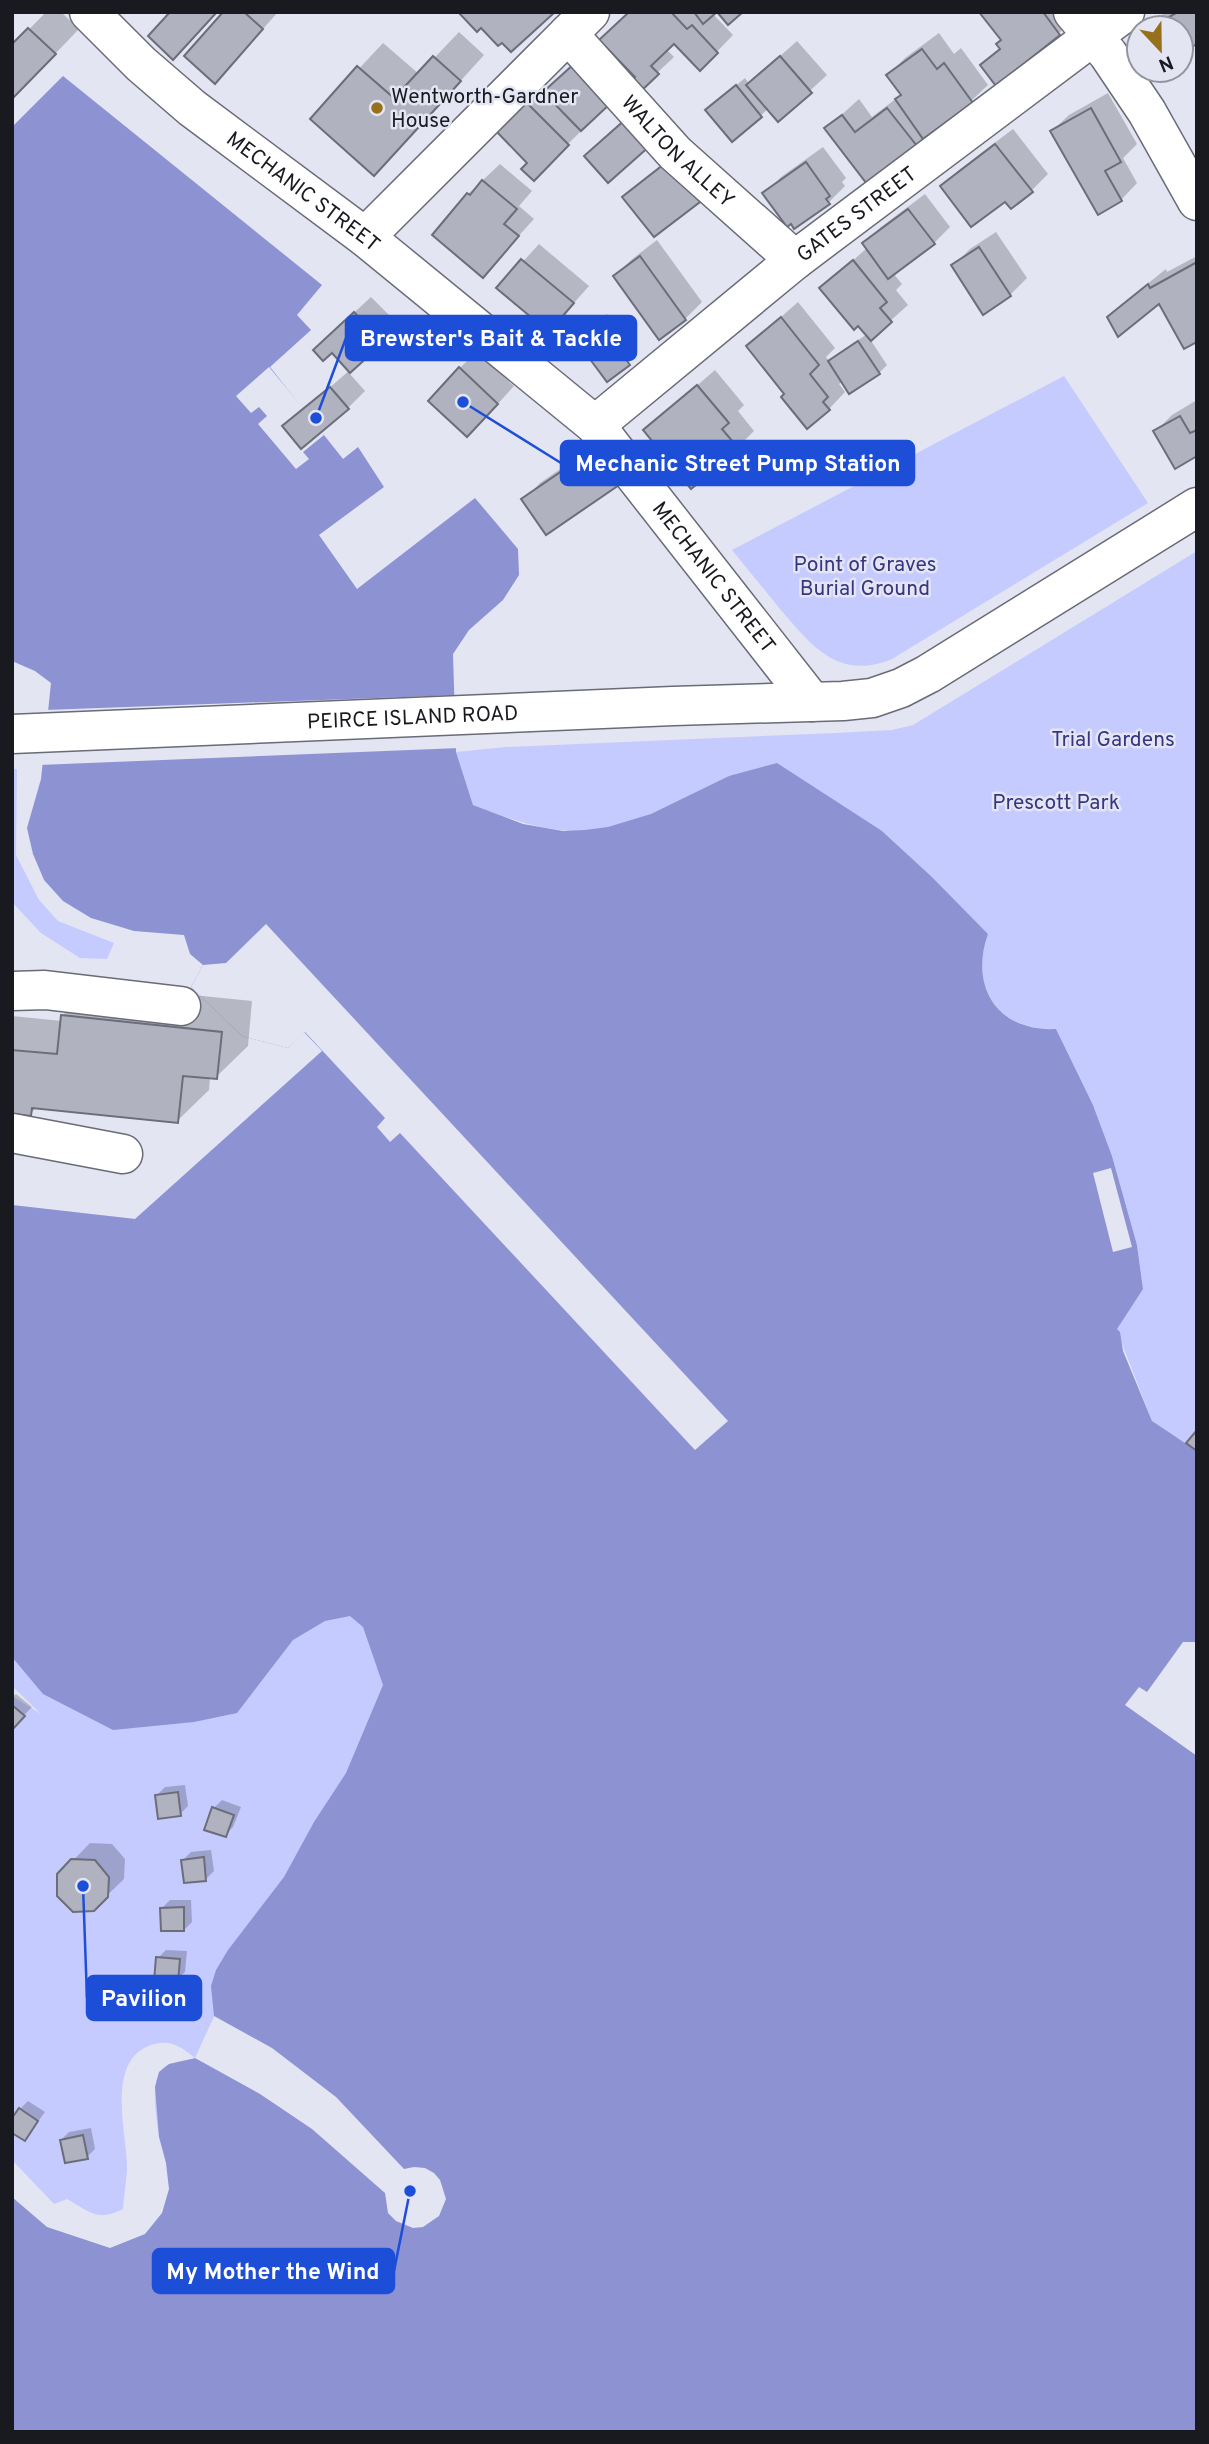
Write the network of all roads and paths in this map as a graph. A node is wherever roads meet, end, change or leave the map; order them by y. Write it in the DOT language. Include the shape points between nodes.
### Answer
graph roads {
  1 [pos="1125,12"];
  2 [pos="96,15"];
  3 [pos="579,23"];
  4 [pos="1083,24"];
  5 [pos="1197,201"];
  6 [pos="365,237"];
  7 [pos="795,260"];
  8 [pos="596,425"];
  9 [pos="1197,507"];
  10 [pos="812,702"];
  11 [pos="12,734"];
  12 [pos="12,991"];
  13 [pos="181,1006"];
  14 [pos="12,1133"];
  15 [pos="123,1154"];
  1 -- 4 [label="street, GATES STREET"];
  2 -- 6 [label="street, MECHANIC STREET" via="192,108"];
  3 -- 6 [label="street"];
  3 -- 7 [label="street, WALTON ALLEY" via="675,153"];
  4 -- 5 [label="street" via="1147,112"];
  4 -- 7 [label="street, GATES STREET"];
  6 -- 8 [label="street, MECHANIC STREET"];
  7 -- 8 [label="street, GATES STREET"];
  8 -- 10 [label="street, MECHANIC STREET"];
  9 -- 10 [label="street" via="901,688 873,698"];
  10 -- 11 [label="street, PEIRCE ISLAND ROAD"];
  12 -- 13 [label="street" via="45,990"];
  14 -- 15 [label="street"];
}
